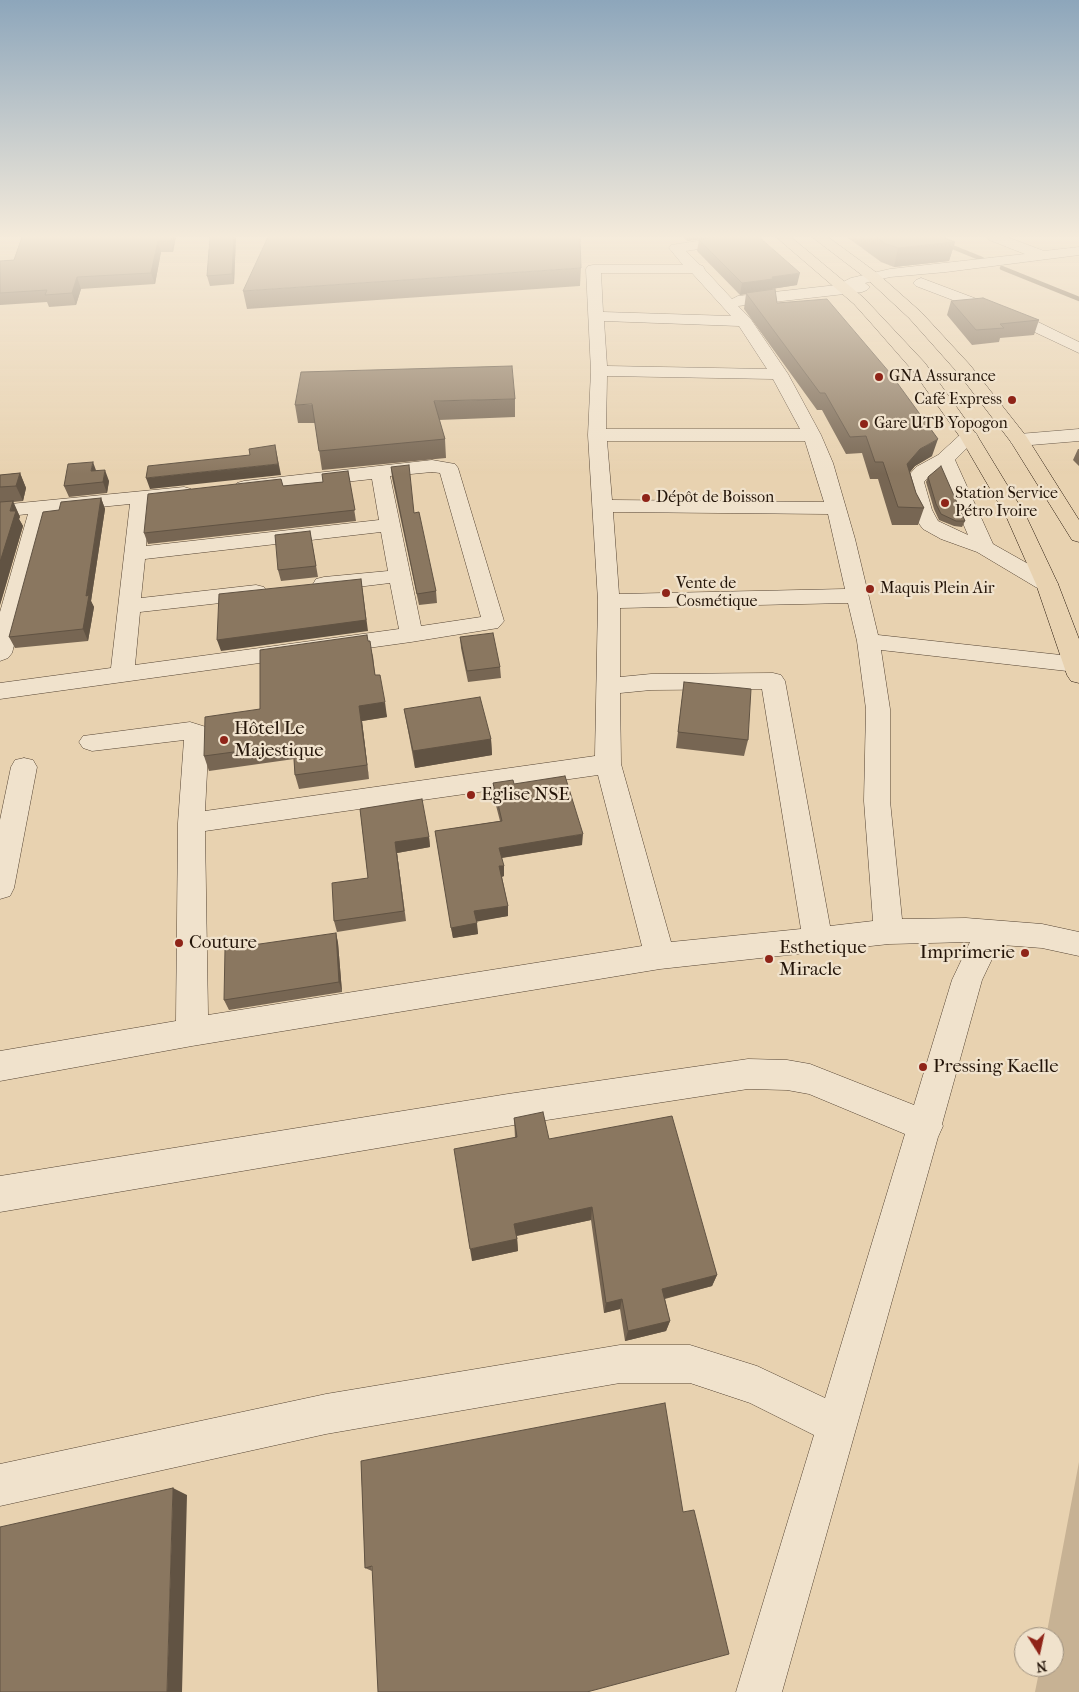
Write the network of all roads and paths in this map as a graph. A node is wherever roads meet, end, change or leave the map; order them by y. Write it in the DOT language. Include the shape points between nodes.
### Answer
graph roads {
  1 [pos="596,316"];
  2 [pos="740,316"];
  3 [pos="873,316"];
  4 [pos="916,316"];
  5 [pos="1008,316"];
  6 [pos="744,321"];
  7 [pos="1079,348"];
  8 [pos="599,371"];
  9 [pos="779,374"];
  10 [pos="597,435"];
  11 [pos="812,435"];
  12 [pos="1079,435"];
  13 [pos="969,437"];
  14 [pos="1019,440"];
  15 [pos="945,459"];
  16 [pos="380,472"];
  17 [pos="227,489"];
  18 [pos="198,492"];
  19 [pos="141,498"];
  20 [pos="603,506"];
  21 [pos="40,507"];
  22 [pos="836,508"];
  23 [pos="0,511"];
  24 [pos="390,525"];
  25 [pos="1079,536"];
  26 [pos="984,548"];
  27 [pos="135,554"];
  28 [pos="399,576"];
  29 [pos="1047,584"];
  30 [pos="303,587"];
  31 [pos="274,590"];
  32 [pos="857,596"];
  33 [pos="608,601"];
  34 [pos="129,606"];
  35 [pos="411,635"];
  36 [pos="868,641"];
  37 [pos="0,653"];
  38 [pos="1077,670"];
  39 [pos="122,675"];
  40 [pos="609,686"];
  41 [pos="0,691"];
  42 [pos="92,742"];
  43 [pos="608,764"];
  44 [pos="24,767"];
  45 [pos="191,823"];
  46 [pos="0,888"];
  47 [pos="889,932"];
  48 [pos="995,932"];
  49 [pos="818,940"];
  50 [pos="1079,944"];
  51 [pos="660,956"];
  52 [pos="192,1032"];
  53 [pos="0,1066"];
  54 [pos="926,1126"];
  55 [pos="0,1194"];
  56 [pos="837,1425"];
  57 [pos="0,1485"];
  58 [pos="759,1692"];
  1 -- 6 [label="street"];
  1 -- 8 [label="street"];
  2 -- 6 [label="street"];
  3 -- 13 [label="main road" via="919,368"];
  4 -- 14 [label="main road" via="964,369"];
  5 -- 7 [label="street"];
  6 -- 9 [label="street"];
  8 -- 9 [label="street"];
  8 -- 10 [label="street"];
  9 -- 11 [label="street"];
  10 -- 11 [label="street"];
  10 -- 20 [label="street"];
  11 -- 22 [label="street"];
  12 -- 14 [label="street"];
  13 -- 15 [label="street"];
  13 -- 29 [label="main road" via="1016,516"];
  14 -- 25 [label="main road"];
  15 -- 26 [label="street"];
  15 -- 26 [label="street" via="923,471 914,481 922,510 930,526"];
  16 -- 17 [label="street"];
  16 -- 24 [label="street"];
  16 -- 35 [label="street" via="432,466 448,468 493,618 490,623"];
  18 -- 19 [label="street"];
  19 -- 21 [label="street"];
  19 -- 27 [label="street"];
  20 -- 22 [label="street"];
  20 -- 33 [label="street"];
  21 -- 23 [label="street"];
  21 -- 37 [label="street"];
  22 -- 32 [label="street"];
  24 -- 27 [label="street"];
  24 -- 28 [label="street"];
  26 -- 29 [label="street"];
  27 -- 34 [label="street"];
  28 -- 30 [label="street"];
  28 -- 35 [label="street"];
  29 -- 38 [label="main road"];
  31 -- 34 [label="street"];
  32 -- 33 [label="street"];
  32 -- 36 [label="street"];
  33 -- 40 [label="street"];
  34 -- 39 [label="street"];
  35 -- 39 [label="street"];
  36 -- 38 [label="street"];
  36 -- 47 [label="street" via="878,709 877,801"];
  39 -- 41 [label="street"];
  40 -- 43 [label="street"];
  40 -- 49 [label="street" via="651,682 773,681"];
  42 -- 45 [label="street" via="190,731 197,733"];
  43 -- 45 [label="street"];
  43 -- 51 [label="street"];
  44 -- 46 [label="street"];
  45 -- 52 [label="street"];
  47 -- 48 [label="street"];
  47 -- 49 [label="street"];
  48 -- 50 [label="street" via="1042,936"];
  48 -- 54 [label="street" via="982,949 967,980"];
  49 -- 51 [label="street"];
  51 -- 52 [label="street"];
  52 -- 53 [label="street"];
  54 -- 55 [label="street" via="810,1078 748,1074"];
  54 -- 56 [label="street"];
  56 -- 57 [label="street" via="757,1386 690,1364 620,1364 326,1414"];
  56 -- 58 [label="street"];
}
